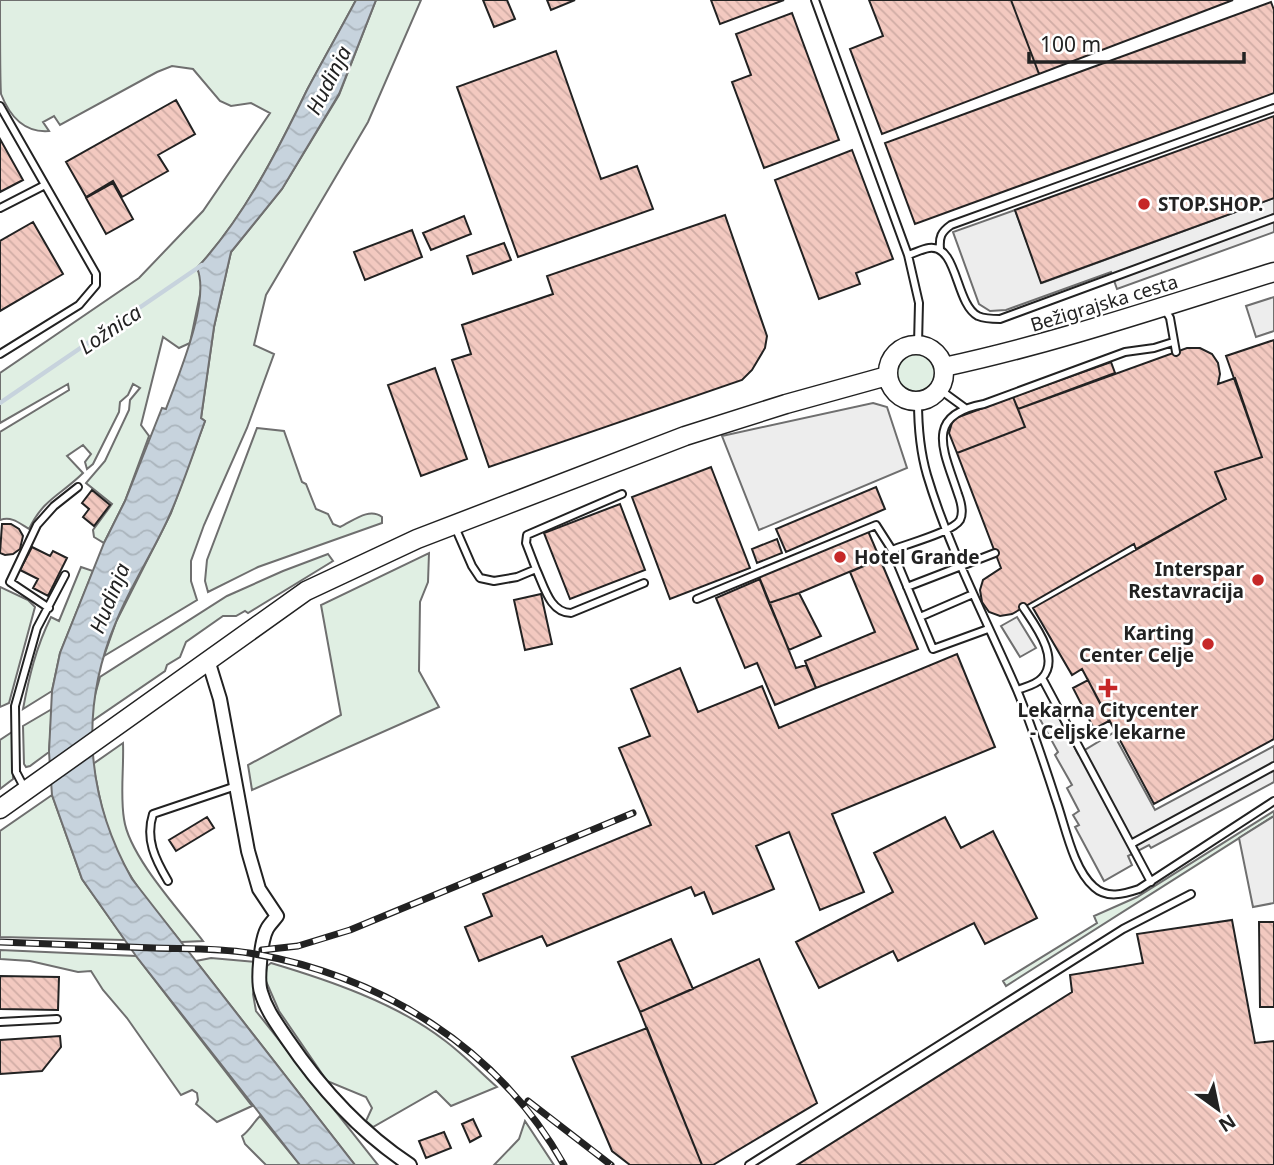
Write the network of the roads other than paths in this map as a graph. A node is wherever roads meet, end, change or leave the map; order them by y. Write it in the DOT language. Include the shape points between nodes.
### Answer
graph roads {
  1 [pos="815,0"];
  2 [pos="0,106"];
  3 [pos="1274,108"];
  4 [pos="45,185"];
  5 [pos="0,208"];
  6 [pos="1274,218"];
  7 [pos="940,249"];
  8 [pos="908,255"];
  9 [pos="1274,272"];
  10 [pos="1163,307"];
  11 [pos="1173,342"];
  12 [pos="918,344"];
  13 [pos="1176,352"];
  14 [pos="0,354"];
  15 [pos="944,367"];
  16 [pos="887,376"];
  17 [pos="939,389"];
  18 [pos="918,401"];
  19 [pos="965,408"];
  20 [pos="78,487"];
  21 [pos="621,494"];
  22 [pos="455,525"];
  23 [pos="946,530"];
  24 [pos="892,550"];
  25 [pos="995,553"];
  26 [pos="961,565"];
  27 [pos="536,569"];
  28 [pos="65,575"];
  29 [pos="644,583"];
  30 [pos="907,587"];
  31 [pos="974,594"];
  32 [pos="697,599"];
  33 [pos="1023,607"];
  34 [pos="49,608"];
  35 [pos="920,617"];
  36 [pos="988,629"];
  37 [pos="208,660"];
  38 [pos="1042,678"];
  39 [pos="1017,690"];
  40 [pos="1274,766"];
  41 [pos="236,786"];
  42 [pos="29,789"];
  43 [pos="1274,801"];
  44 [pos="0,808"];
  45 [pos="1130,844"];
  46 [pos="168,881"];
  47 [pos="1151,882"];
  48 [pos="1191,894"];
  49 [pos="57,1019"];
  50 [pos="0,1022"];
  51 [pos="410,1165"];
  52 [pos="750,1165"];
  1 -- 8 [label="lane"];
  2 -- 4 [label="lane"];
  3 -- 7 [label="lane" via="951,225 939,239"];
  4 -- 5 [label="lane"];
  4 -- 14 [label="lane" via="96,274 96,285 79,304"];
  6 -- 7 [label="lane" via="1000,319 975,315"];
  7 -- 8 [label="lane" via="930,247"];
  8 -- 12 [label="lane" via="919,303"];
  9 -- 10 [label="street, Bežigrajska cesta"];
  10 -- 11 [label="lane" via="1170,318"];
  10 -- 15 [label="street, Bežigrajska cesta" via="1080,334"];
  11 -- 13 [label="lane"];
  11 -- 19 [label="lane" via="1125,352"];
  12 -- 15 [label="street" via="935,351"];
  12 -- 16 [label="street" via="895,353"];
  15 -- 17 [label="street"];
  16 -- 18 [label="street" via="897,395"];
  16 -- 22 [label="street" via="685,436"];
  17 -- 18 [label="street"];
  17 -- 19 [label="lane"];
  18 -- 23 [label="lane" via="927,474"];
  19 -- 23 [label="lane" via="949,418 943,430 943,447 962,512 959,522"];
  20 -- 34 [label="lane" via="37,525 10,582"];
  21 -- 27 [label="lane" via="527,534"];
  22 -- 27 [label="lane" via="480,578 494,581"];
  22 -- 37 [label="street" via="306,591"];
  23 -- 24 [label="lane"];
  23 -- 26 [label="lane"];
  24 -- 30 [label="lane"];
  24 -- 32 [label="lane" via="876,526"];
  25 -- 26 [label="lane"];
  26 -- 30 [label="lane"];
  26 -- 31 [label="lane"];
  27 -- 29 [label="lane" via="553,606 562,613"];
  28 -- 34 [label="lane"];
  30 -- 35 [label="lane"];
  31 -- 35 [label="lane"];
  31 -- 36 [label="lane"];
  33 -- 38 [label="lane" via="1044,641 1048,657"];
  34 -- 42 [label="lane" via="37,628 15,706 16,772"];
  35 -- 36 [label="lane" via="933,649"];
  36 -- 39 [label="lane"];
  37 -- 41 [label="street"];
  37 -- 42 [label="street"];
  38 -- 39 [label="lane"];
  38 -- 45 [label="lane"];
  39 -- 47 [label="lane" via="1084,874 1094,888 1107,894 1121,895"];
  40 -- 45 [label="lane"];
  41 -- 46 [label="lane" via="153,814 148,828 154,859"];
  41 -- 51 [label="street" via="259,889 277,916 266,930 261,950 260,990 270,1013 306,1067 343,1110"];
  42 -- 44 [label="street"];
  43 -- 47 [label="lane"];
  45 -- 47 [label="lane"];
  48 -- 52 [label="lane" via="1123,929"];
  49 -- 50 [label="lane"];
}
